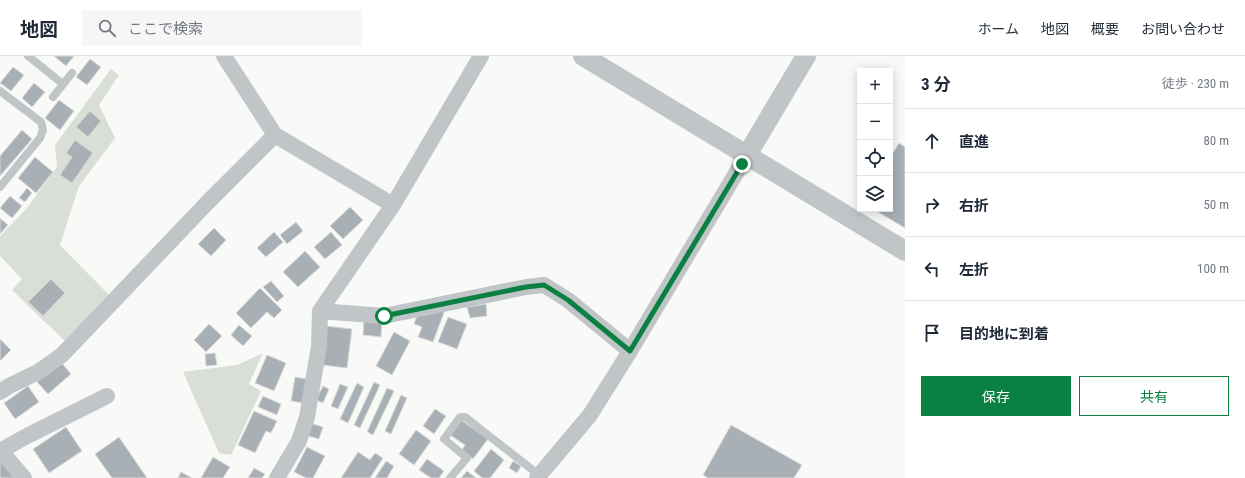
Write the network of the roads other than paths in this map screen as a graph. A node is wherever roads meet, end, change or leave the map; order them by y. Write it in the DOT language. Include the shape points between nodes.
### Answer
graph roads {
  1 [pos="28,56"];
  2 [pos="224,56"];
  3 [pos="481,56"];
  4 [pos="583,56"];
  5 [pos="806,56"];
  6 [pos="72,72"];
  7 [pos="63,84"];
  8 [pos="0,91"];
  9 [pos="53,97"];
  10 [pos="275,136"];
  11 [pos="747,155"];
  12 [pos="0,187"];
  13 [pos="393,205"];
  14 [pos="905,251"];
  15 [pos="320,312"];
  16 [pos="630,351"];
  17 [pos="0,392"];
  18 [pos="107,396"];
  19 [pos="538,477"];
  20 [pos="24,478"];
  21 [pos="277,478"];
  22 [pos="450,478"];
  1 -- 7 [label="lane"];
  2 -- 10 [label="street"];
  3 -- 13 [label="street"];
  4 -- 11 [label="street"];
  5 -- 11 [label="street"];
  6 -- 7 [label="lane"];
  7 -- 9 [label="lane"];
  8 -- 12 [label="lane" via="41,122 44,130"];
  10 -- 13 [label="street"];
  10 -- 17 [label="street" via="206,203 62,355 38,372"];
  11 -- 14 [label="street"];
  11 -- 16 [label="street"];
  13 -- 15 [label="street"];
  15 -- 16 [label="street" via="384,316 544,285 568,300"];
  15 -- 21 [label="street" via="319,346 307,417 299,441"];
  16 -- 19 [label="street" via="590,414"];
  18 -- 20 [label="street" via="0,450"];
  19 -- 22 [label="lane" via="464,417 460,417 444,439 467,458"];
}
